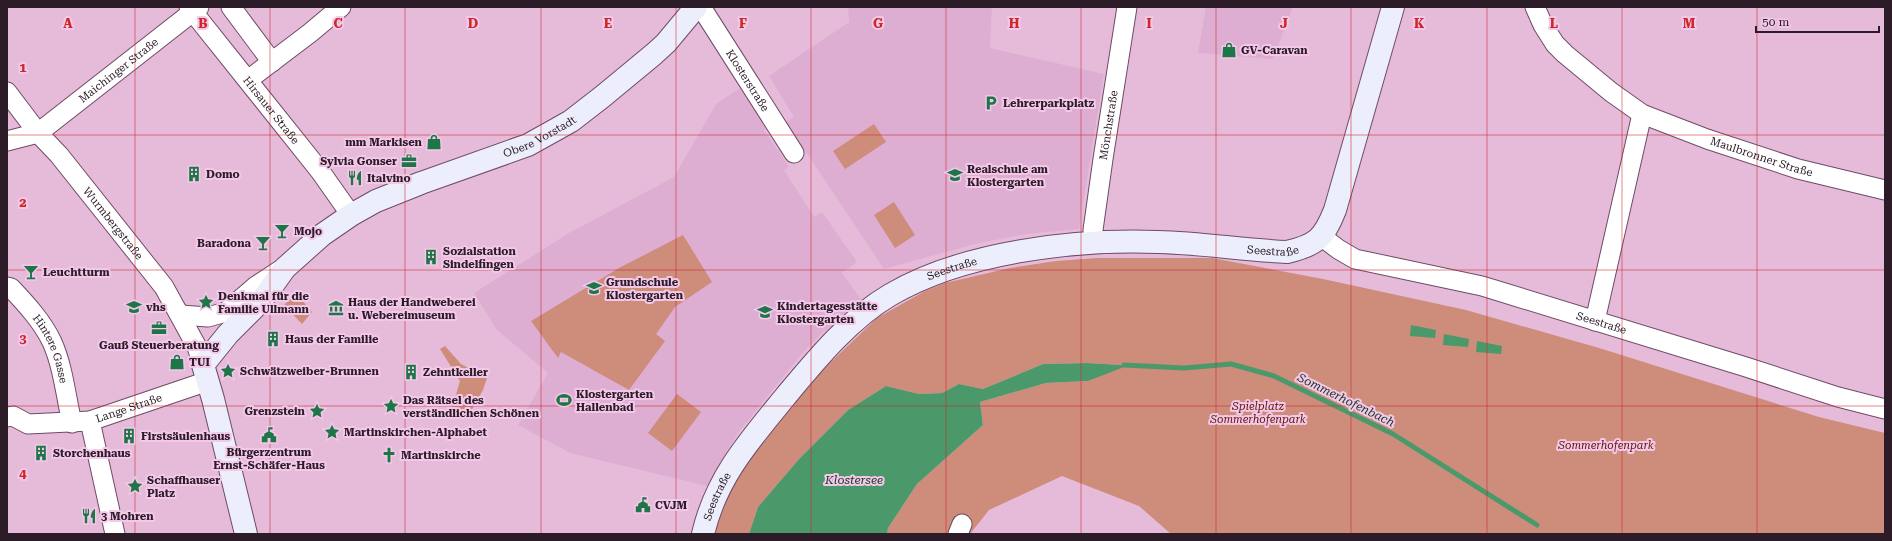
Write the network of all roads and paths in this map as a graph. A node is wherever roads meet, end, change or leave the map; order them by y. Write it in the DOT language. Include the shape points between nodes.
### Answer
graph roads {
  1 [pos="231,7"];
  2 [pos="341,7"];
  3 [pos="696,7"];
  4 [pos="701,7"];
  5 [pos="1127,7"];
  6 [pos="1393,7"];
  7 [pos="1535,7"];
  8 [pos="194,9"];
  9 [pos="272,62"];
  10 [pos="248,80"];
  11 [pos="7,92"];
  12 [pos="1642,114"];
  13 [pos="38,132"];
  14 [pos="7,141"];
  15 [pos="794,154"];
  16 [pos="1885,190"];
  17 [pos="351,215"];
  18 [pos="1321,236"];
  19 [pos="1093,243"];
  20 [pos="285,268"];
  21 [pos="7,287"];
  22 [pos="181,316"];
  23 [pos="1595,321"];
  24 [pos="206,373"];
  25 [pos="1885,408"];
  26 [pos="7,417"];
  27 [pos="90,421"];
  28 [pos="72,423"];
  29 [pos="115,534"];
  30 [pos="246,534"];
  31 [pos="703,534"];
  1 -- 9 [label="street"];
  2 -- 9 [label="street"];
  3 -- 17 [label="street, Obere Vorstadt" via="658,50 571,121 528,145 412,186"];
  4 -- 15 [label="street, Klosterstraße"];
  5 -- 19 [label="street, Mönchstraße" via="1103,159"];
  6 -- 18 [label="street, Seestraße" via="1335,210 1328,228"];
  7 -- 12 [label="street, Maulbronner Straße" via="1555,44 1565,54"];
  8 -- 10 [label="street, Hirsauer Straße"];
  8 -- 13 [label="street, Maichinger Straße"];
  9 -- 10 [label="street"];
  10 -- 17 [label="street, Hirsauer Straße" via="320,171"];
  11 -- 13 [label="street, Wurmbergstraße"];
  12 -- 16 [label="street, Maulbronner Straße" via="1798,169"];
  12 -- 23 [label="street"];
  13 -- 14 [label="street"];
  13 -- 22 [label="street, Wurmbergstraße" via="164,287"];
  17 -- 20 [label="street, Obere Vorstadt" via="322,235"];
  18 -- 19 [label="street, Seestraße" via="1302,248 1286,252 1158,242"];
  18 -- 23 [label="street, Seestraße" via="1355,259 1482,286"];
  19 -- 31 [label="street, Seestraße" via="1025,251 947,269 906,286 876,305 838,338 742,450 722,481 708,512"];
  20 -- 22 [label="street" via="256,286 226,312 208,317"];
  20 -- 24 [label="street, Obere Vorstadt" via="262,300 228,334"];
  21 -- 28 [label="street, Hintere Gasse" via="30,308 52,342"];
  22 -- 24 [label="street, Wurmbergstraße" via="197,347"];
  23 -- 25 [label="street, Seestraße" via="1838,397"];
  24 -- 27 [label="street, Lange Straße"];
  24 -- 30 [label="street"];
  26 -- 28 [label="street" via="13,416 28,424"];
  27 -- 28 [label="street"];
  27 -- 29 [label="street, Lange Straße"];
}
